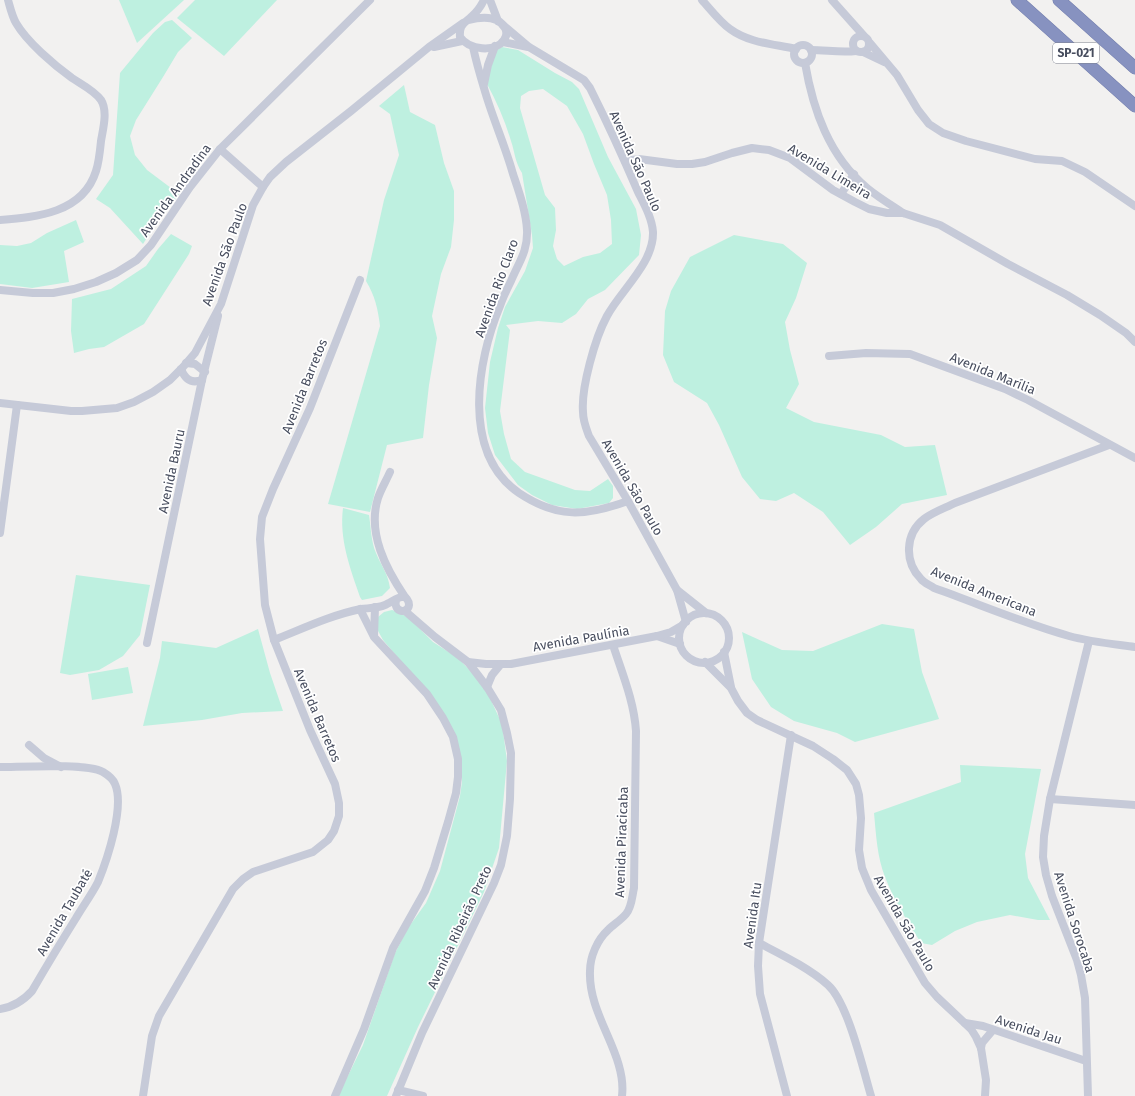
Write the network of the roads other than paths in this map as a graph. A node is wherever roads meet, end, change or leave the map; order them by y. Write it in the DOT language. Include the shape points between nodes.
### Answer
graph roads {
  1 [pos="8,0"];
  2 [pos="370,0"];
  3 [pos="484,0"];
  4 [pos="490,0"];
  5 [pos="702,0"];
  6 [pos="832,0"];
  7 [pos="1017,0"];
  8 [pos="1059,0"];
  9 [pos="466,21"];
  10 [pos="500,23"];
  11 [pos="462,41"];
  12 [pos="503,42"];
  13 [pos="858,44"];
  14 [pos="495,46"];
  15 [pos="473,47"];
  16 [pos="529,47"];
  17 [pos="429,48"];
  18 [pos="796,49"];
  19 [pos="811,50"];
  20 [pos="805,63"];
  21 [pos="887,63"];
  22 [pos="1135,68"];
  23 [pos="484,89"];
  24 [pos="1135,106"];
  25 [pos="220,149"];
  26 [pos="625,161"];
  27 [pos="854,174"];
  28 [pos="263,187"];
  29 [pos="840,194"];
  30 [pos="1135,206"];
  31 [pos="903,213"];
  32 [pos="0,220"];
  33 [pos="360,280"];
  34 [pos="0,290"];
  35 [pos="221,304"];
  36 [pos="1135,342"];
  37 [pos="829,356"];
  38 [pos="183,366"];
  39 [pos="203,376"];
  40 [pos="0,404"];
  41 [pos="17,405"];
  42 [pos="1109,444"];
  43 [pos="1135,458"];
  44 [pos="390,472"];
  45 [pos="628,501"];
  46 [pos="0,532"];
  47 [pos="677,590"];
  48 [pos="402,603"];
  49 [pos="375,607"];
  50 [pos="360,610"];
  51 [pos="706,613"];
  52 [pos="684,623"];
  53 [pos="656,636"];
  54 [pos="374,637"];
  55 [pos="274,640"];
  56 [pos="1088,641"];
  57 [pos="147,643"];
  58 [pos="680,644"];
  59 [pos="613,645"];
  60 [pos="1135,647"];
  61 [pos="724,652"];
  62 [pos="468,662"];
  63 [pos="705,662"];
  64 [pos="511,664"];
  65 [pos="487,687"];
  66 [pos="731,688"];
  67 [pos="791,735"];
  68 [pos="29,745"];
  69 [pos="0,767"];
  70 [pos="61,767"];
  71 [pos="1050,799"];
  72 [pos="1135,805"];
  73 [pos="760,943"];
  74 [pos="0,1009"];
  75 [pos="965,1023"];
  76 [pos="993,1030"];
  77 [pos="980,1048"];
  78 [pos="1086,1060"];
  79 [pos="397,1093"];
  80 [pos="143,1096"];
  81 [pos="335,1096"];
  82 [pos="423,1096"];
  83 [pos="622,1096"];
  84 [pos="787,1096"];
  85 [pos="871,1096"];
  86 [pos="985,1096"];
  87 [pos="1088,1096"];
  1 -- 32 [label="street" via="15,22 35,47 98,96 104,106 104,127 96,171 80,197 56,211 38,216"];
  2 -- 25 [label="street, Avenida Andradina"];
  3 -- 9 [label="street"];
  4 -- 10 [label="street"];
  5 -- 18 [label="street" via="729,29 740,35"];
  6 -- 13 [label="street" via="849,19"];
  7 -- 24 [label="highway, SP-021"];
  8 -- 22 [label="highway, SP-021"];
  9 -- 10 [label="street" via="483,18"];
  9 -- 11 [label="street" via="460,29"];
  9 -- 17 [label="street, Avenida São Paulo"];
  10 -- 12 [label="street" via="506,29 507,36"];
  10 -- 16 [label="street, Avenida São Paulo"];
  11 -- 15 [label="street"];
  11 -- 17 [label="street, Avenida São Paulo"];
  12 -- 14 [label="street"];
  12 -- 16 [label="street, Avenida São Paulo"];
  13 -- 19 [label="street" via="845,52"];
  13 -- 21 [label="street"];
  13 -- 21 [label="street" via="868,39"];
  14 -- 15 [label="street"];
  14 -- 23 [label="street"];
  15 -- 23 [label="street, Avenida Rio Claro"];
  16 -- 26 [label="street, Avenida São Paulo" via="584,80"];
  17 -- 28 [label="street, Avenida São Paulo" via="286,162"];
  18 -- 19 [label="street" via="804,45"];
  18 -- 20 [label="street" via="795,57 801,63"];
  19 -- 20 [label="street" via="811,58"];
  20 -- 27 [label="street" via="818,117 842,162"];
  21 -- 30 [label="street" via="929,124 943,133 1035,160 1062,161 1085,172"];
  23 -- 45 [label="street, Avenida Rio Claro" via="524,208 527,243 499,307 486,352 479,394 479,419 483,441 499,474 515,490 533,502 568,512 581,512 606,509"];
  25 -- 28 [label="street"];
  25 -- 34 [label="street, Avenida Andradina" via="190,187 151,245 137,260 116,273 74,289 52,293"];
  26 -- 29 [label="street, Avenida Limeira" via="638,159 692,164 752,148 769,150 790,158"];
  26 -- 45 [label="street, Avenida São Paulo" via="650,219 652,244 647,257 607,316 587,380 583,413 589,436"];
  27 -- 29 [label="street"];
  27 -- 31 [label="street" via="866,187"];
  28 -- 35 [label="street, Avenida São Paulo" via="253,205"];
  29 -- 31 [label="street, Avenida Limeira" via="870,209"];
  31 -- 36 [label="street, Avenida Limeira" via="940,225 1067,295 1100,315"];
  33 -- 55 [label="street, Avenida Barretos" via="310,408 262,517 260,540 264,592"];
  35 -- 38 [label="street, Avenida São Paulo" via="195,353"];
  35 -- 39 [label="street, Avenida Bauru"];
  37 -- 42 [label="street, Avenida Marília" via="866,353 910,354 1005,389"];
  38 -- 39 [label="street" via="195,364"];
  38 -- 39 [label="street" via="183,374 189,381 194,382"];
  38 -- 41 [label="street, Avenida São Paulo" via="170,380 153,392 117,408 82,411"];
  39 -- 57 [label="street, Avenida Bauru"];
  40 -- 41 [label="street, Avenida São Paulo"];
  41 -- 46 [label="street"];
  42 -- 43 [label="street, Avenida Marília"];
  42 -- 56 [label="street, Avenida Americana" via="933,513 916,528 908,548 915,572 922,581 934,588 1041,627"];
  44 -- 48 [label="street, Avenida Ribeirão Preto" via="378,498 375,532"];
  45 -- 47 [label="street, Avenida São Paulo"];
  47 -- 51 [label="street, Avenida São Paulo"];
  47 -- 52 [label="street, Avenida São Paulo"];
  48 -- 49 [label="street"];
  48 -- 62 [label="street, Avenida Ribeirão Preto" via="421,625"];
  49 -- 50 [label="street"];
  49 -- 54 [label="street"];
  50 -- 54 [label="street"];
  50 -- 55 [label="street" via="333,616"];
  51 -- 52 [label="street" via="695,615"];
  51 -- 61 [label="street" via="720,618 725,624 729,638"];
  52 -- 53 [label="street, Avenida Paulínia" via="670,632"];
  52 -- 58 [label="street"];
  53 -- 58 [label="street"];
  53 -- 59 [label="street, Avenida Paulínia"];
  54 -- 81 [label="street" via="427,694 443,718 458,759 458,776 456,793 434,868 425,891 392,948 364,1029"];
  55 -- 80 [label="street, Avenida Barretos" via="335,784 339,803 337,825 328,840 313,852 253,872 233,889 159,1016 152,1036"];
  56 -- 60 [label="street, Avenida Americana"];
  56 -- 71 [label="street, Avenida Sorocaba"];
  58 -- 63 [label="street" via="689,657"];
  59 -- 64 [label="street, Avenida Paulínia"];
  59 -- 83 [label="street, Avenida Piracicaba" via="635,715 634,888 626,914 600,938 593,954 590,982 592,997 619,1067"];
  61 -- 63 [label="street" via="719,658"];
  61 -- 66 [label="street, Avenida São Paulo"];
  62 -- 64 [label="street, Avenida Paulínia"];
  62 -- 65 [label="street, Avenida Ribeirão Preto"];
  63 -- 66 [label="street, Avenida São Paulo"];
  64 -- 65 [label="street, Avenida Paulínia" via="501,664"];
  65 -- 79 [label="street, Avenida Ribeirão Preto" via="501,710 511,753 507,836 501,865 422,1033"];
  66 -- 67 [label="street, Avenida São Paulo" via="738,701 752,716"];
  67 -- 73 [label="street, Avenida Itu"];
  67 -- 75 [label="street, Avenida São Paulo" via="833,759 847,770 856,784 860,808 859,850 862,868 871,890 926,983"];
  68 -- 70 [label="street" via="44,758"];
  69 -- 70 [label="street, Avenida Taubaté"];
  70 -- 74 [label="street, Avenida Taubaté" via="102,771 116,785 117,817 109,849 97,882 32,991 16,1004"];
  71 -- 72 [label="street"];
  71 -- 78 [label="street, Avenida Sorocaba" via="1043,857 1052,896 1078,960 1085,998"];
  73 -- 84 [label="street, Avenida Itu" via="760,994"];
  73 -- 85 [label="street" via="829,986 839,1000 851,1029"];
  75 -- 76 [label="street, Avenida Jau"];
  75 -- 77 [label="street, Avenida São Paulo" via="971,1029"];
  76 -- 77 [label="street"];
  76 -- 78 [label="street, Avenida Jau"];
  77 -- 86 [label="street, Avenida São Paulo" via="986,1080"];
  78 -- 87 [label="street, Avenida Sorocaba"];
  79 -- 82 [label="street"];
}
